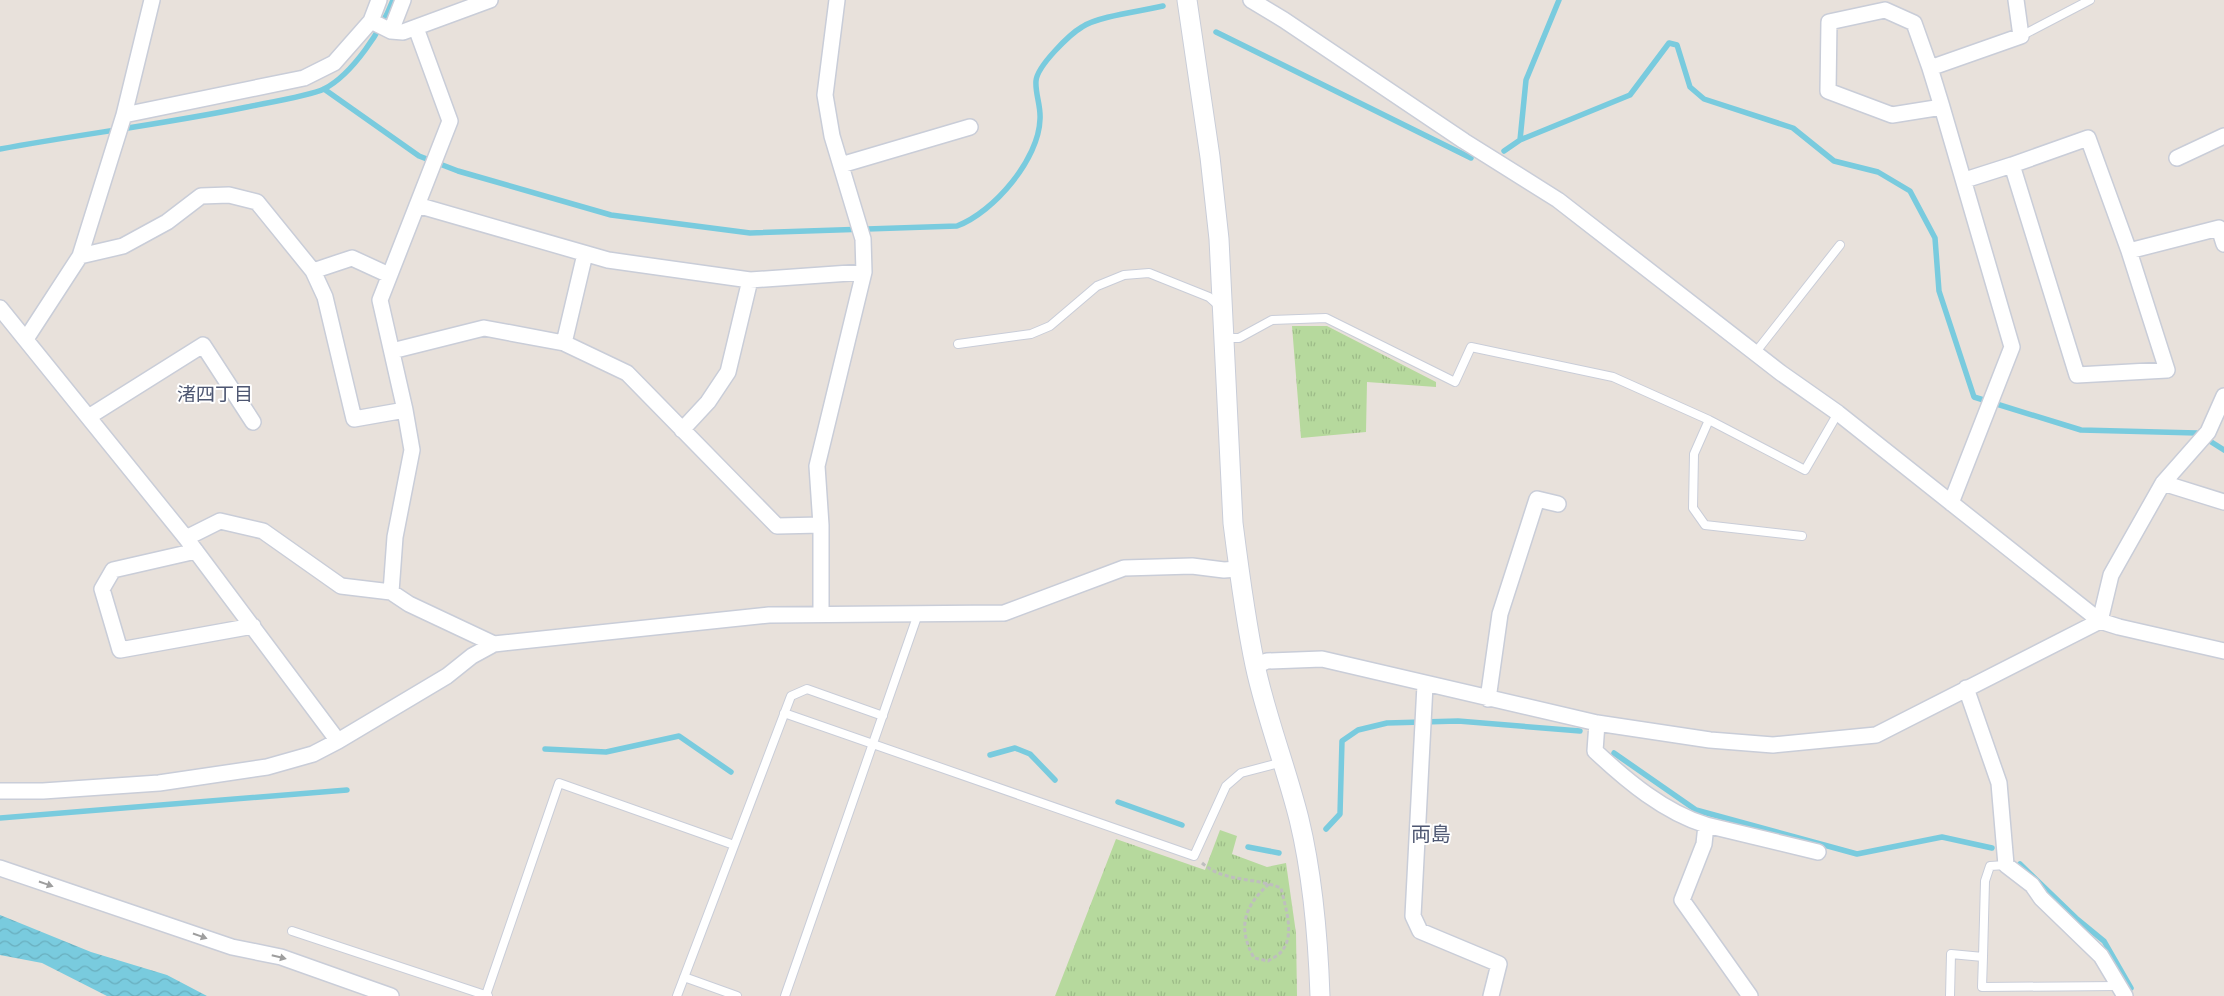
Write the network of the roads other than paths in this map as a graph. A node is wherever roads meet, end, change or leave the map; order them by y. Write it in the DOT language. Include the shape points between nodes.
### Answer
graph roads {
  1 [pos="152,0"];
  2 [pos="379,0"];
  3 [pos="404,0"];
  4 [pos="490,0"];
  5 [pos="837,0"];
  6 [pos="1187,0"];
  7 [pos="1251,0"];
  8 [pos="2016,0"];
  9 [pos="2090,0"];
  10 [pos="381,26"];
  11 [pos="416,28"];
  12 [pos="2021,36"];
  13 [pos="1930,68"];
  14 [pos="1942,107"];
  15 [pos="124,115"];
  16 [pos="970,127"];
  17 [pos="2224,136"];
  18 [pos="2177,158"];
  19 [pos="841,165"];
  20 [pos="2012,165"];
  21 [pos="1965,180"];
  22 [pos="417,205"];
  23 [pos="2224,244"];
  24 [pos="1840,245"];
  25 [pos="2129,252"];
  26 [pos="586,254"];
  27 [pos="80,256"];
  28 [pos="313,271"];
  29 [pos="864,272"];
  30 [pos="390,275"];
  31 [pos="750,280"];
  32 [pos="0,308"];
  33 [pos="1222,309"];
  34 [pos="1224,338"];
  35 [pos="26,339"];
  36 [pos="564,343"];
  37 [pos="958,344"];
  38 [pos="392,351"];
  39 [pos="1755,353"];
  40 [pos="2224,396"];
  41 [pos="405,410"];
  42 [pos="1838,414"];
  43 [pos="90,416"];
  44 [pos="1709,420"];
  45 [pos="253,422"];
  46 [pos="682,430"];
  47 [pos="2164,483"];
  48 [pos="2224,502"];
  49 [pos="1951,503"];
  50 [pos="1558,504"];
  51 [pos="821,525"];
  52 [pos="1802,536"];
  53 [pos="186,538"];
  54 [pos="196,551"];
  55 [pos="1238,569"];
  56 [pos="391,592"];
  57 [pos="918,614"];
  58 [pos="821,615"];
  59 [pos="2100,621"];
  60 [pos="253,626"];
  61 [pos="494,644"];
  62 [pos="2224,651"];
  63 [pos="1255,666"];
  64 [pos="1425,685"];
  65 [pos="1966,688"];
  66 [pos="1488,699"];
  67 [pos="784,713"];
  68 [pos="883,716"];
  69 [pos="1597,723"];
  70 [pos="338,740"];
  71 [pos="873,744"];
  72 [pos="1282,762"];
  73 [pos="0,791"];
  74 [pos="1706,825"];
  75 [pos="734,845"];
  76 [pos="1818,852"];
  77 [pos="2006,865"];
  78 [pos="0,868"];
  79 [pos="292,931"];
  80 [pos="1983,957"];
  81 [pos="684,977"];
  82 [pos="2122,991"];
  83 [pos="391,996"];
  84 [pos="487,996"];
  85 [pos="677,996"];
  86 [pos="737,996"];
  87 [pos="785,996"];
  88 [pos="1320,996"];
  89 [pos="1491,996"];
  90 [pos="1750,996"];
  91 [pos="1950,996"];
  1 -- 15 [label="street"];
  2 -- 10 [label="street"];
  3 -- 10 [label="street"];
  4 -- 11 [label="street"];
  5 -- 19 [label="street" via="825,95"];
  6 -- 33 [label="street" via="1210,157 1219,239"];
  7 -- 39 [label="street" via="1558,200"];
  8 -- 12 [label="street"];
  9 -- 12 [label="lane"];
  10 -- 11 [label="street" via="403,32"];
  10 -- 15 [label="street" via="334,63 304,78"];
  11 -- 22 [label="street" via="450,122"];
  12 -- 13 [label="street"];
  13 -- 14 [label="street"];
  13 -- 14 [label="street" via="1914,23 1885,10 1829,22 1828,91 1892,115"];
  14 -- 21 [label="street"];
  15 -- 27 [label="street"];
  16 -- 19 [label="street"];
  17 -- 18 [label="street"];
  19 -- 29 [label="street" via="863,240"];
  20 -- 21 [label="street"];
  20 -- 25 [label="street" via="2088,138"];
  20 -- 25 [label="street" via="2077,375 2167,370"];
  21 -- 49 [label="street" via="2012,347"];
  22 -- 26 [label="street"];
  22 -- 30 [label="street"];
  23 -- 25 [label="street" via="2219,228"];
  24 -- 39 [label="lane"];
  26 -- 31 [label="street"];
  26 -- 36 [label="street"];
  27 -- 28 [label="street" via="123,246 166,222 201,196 229,195 257,202"];
  27 -- 35 [label="street"];
  28 -- 30 [label="street" via="352,258"];
  28 -- 41 [label="street" via="325,296 354,419"];
  29 -- 31 [label="street"];
  29 -- 51 [label="street" via="817,466"];
  30 -- 38 [label="street" via="380,300"];
  31 -- 46 [label="street" via="728,372 708,402"];
  32 -- 35 [label="street"];
  33 -- 34 [label="street"];
  33 -- 37 [label="lane" via="1209,297 1149,273 1124,275 1097,286 1050,326 1031,334"];
  34 -- 44 [label="lane" via="1238,338 1272,320 1326,318 1455,382 1471,347 1613,377"];
  34 -- 55 [label="street"];
  35 -- 43 [label="street"];
  36 -- 38 [label="street" via="484,328"];
  36 -- 46 [label="street" via="627,374"];
  38 -- 41 [label="street"];
  39 -- 42 [label="street"];
  40 -- 47 [label="street" via="2204,436"];
  41 -- 56 [label="street" via="412,450 394,537"];
  42 -- 44 [label="lane" via="1805,470"];
  42 -- 49 [label="street"];
  43 -- 45 [label="street" via="203,345"];
  43 -- 53 [label="street"];
  44 -- 52 [label="lane" via="1694,454 1693,508 1705,525"];
  46 -- 51 [label="street" via="777,526"];
  47 -- 48 [label="street"];
  47 -- 59 [label="street" via="2112,574"];
  49 -- 59 [label="street"];
  50 -- 66 [label="street" via="1538,498 1500,614"];
  51 -- 58 [label="street"];
  53 -- 54 [label="street"];
  53 -- 56 [label="street" via="220,521 263,531 341,586"];
  54 -- 60 [label="street"];
  54 -- 60 [label="street" via="113,570 102,589 120,650"];
  55 -- 57 [label="street" via="1192,566 1124,568 1004,612"];
  55 -- 63 [label="street"];
  56 -- 61 [label="street" via="409,604"];
  57 -- 58 [label="street"];
  57 -- 68 [label="lane"];
  58 -- 61 [label="street" via="769,615"];
  59 -- 62 [label="street"];
  59 -- 65 [label="street"];
  60 -- 70 [label="street"];
  61 -- 70 [label="street" via="447,676"];
  63 -- 64 [label="street" via="1267,661 1322,659"];
  63 -- 72 [label="street"];
  64 -- 66 [label="street"];
  64 -- 89 [label="street" via="1413,916 1420,931 1500,964"];
  65 -- 69 [label="street" via="1876,735 1773,746"];
  65 -- 77 [label="street" via="1999,783"];
  66 -- 69 [label="street"];
  67 -- 68 [label="lane" via="791,696 808,689"];
  67 -- 71 [label="lane"];
  67 -- 75 [label="lane"];
  68 -- 71 [label="lane"];
  69 -- 74 [label="street" via="1595,752 1622,776 1684,818"];
  70 -- 73 [label="street" via="313,754 267,767 159,783 43,792"];
  71 -- 72 [label="lane" via="1194,856 1226,786 1241,773"];
  71 -- 87 [label="lane"];
  72 -- 88 [label="street" via="1299,819 1309,869"];
  74 -- 76 [label="street"];
  74 -- 90 [label="street" via="1704,844 1682,900"];
  75 -- 81 [label="lane"];
  75 -- 84 [label="lane" via="559,783"];
  77 -- 80 [label="lane" via="1990,866 1985,881"];
  77 -- 82 [label="street" via="2032,885 2041,898 2101,956"];
  78 -- 83 [label="street, one-way" via="232,947 281,957"];
  79 -- 84 [label="lane"];
  80 -- 82 [label="lane" via="1982,986"];
  80 -- 91 [label="lane" via="1951,954"];
  81 -- 85 [label="lane"];
  81 -- 86 [label="lane"];
}
